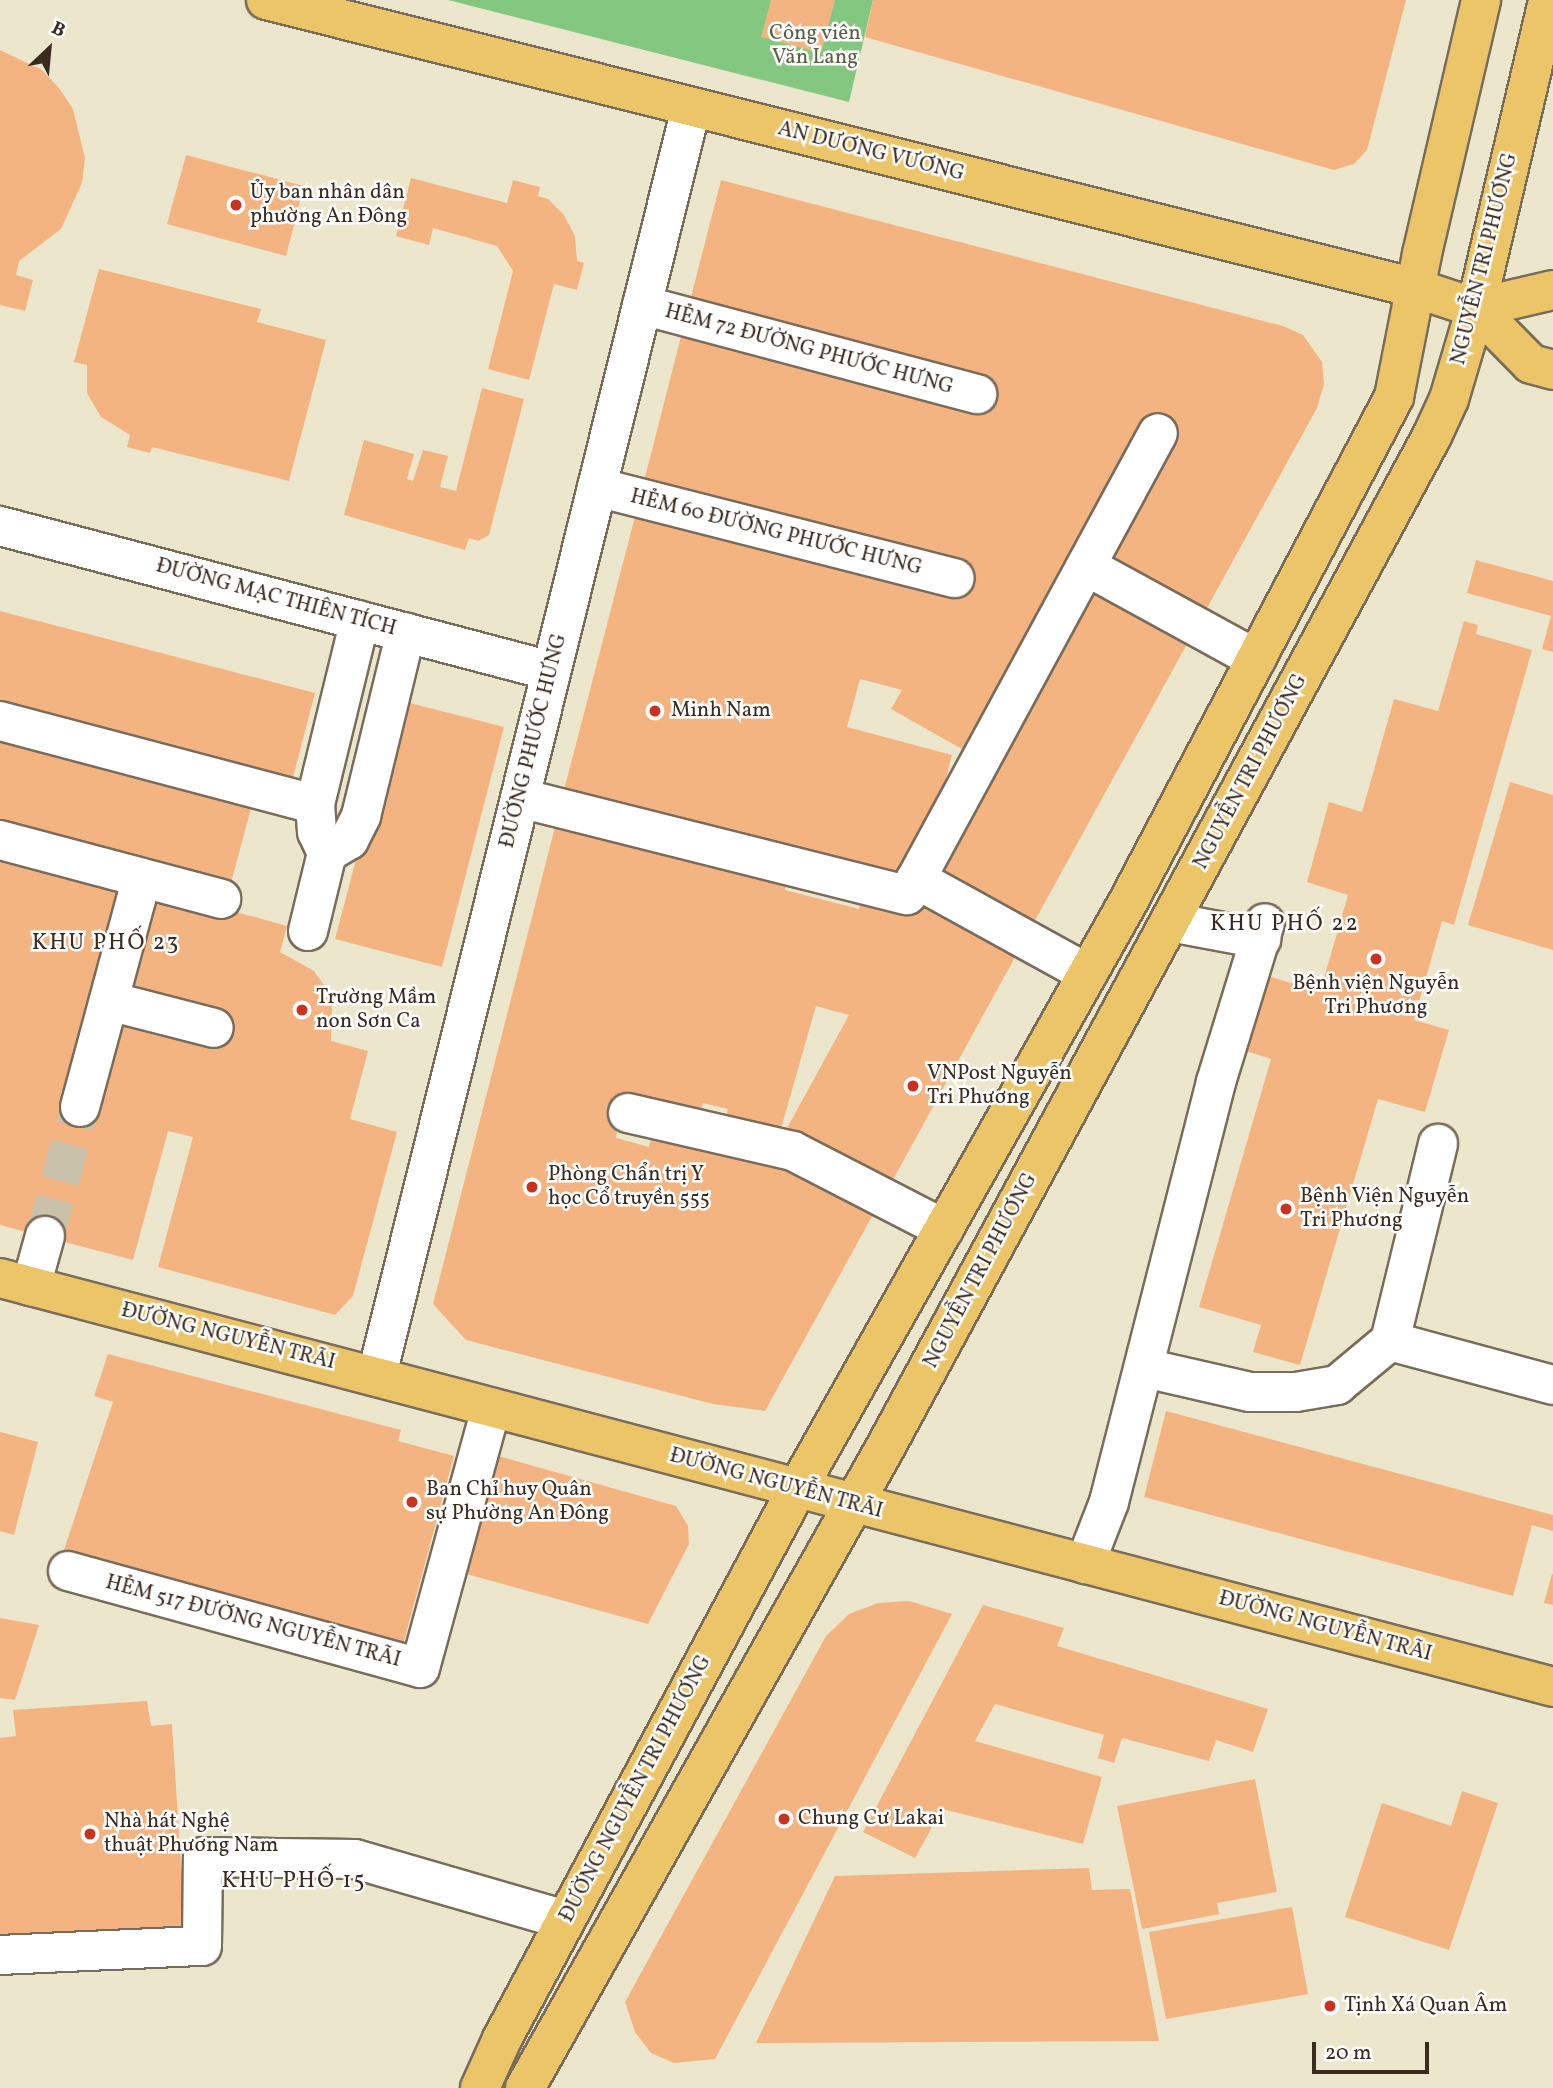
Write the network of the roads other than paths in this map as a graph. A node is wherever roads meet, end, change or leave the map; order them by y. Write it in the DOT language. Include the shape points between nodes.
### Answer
graph roads {
  1 [pos="266,0"];
  2 [pos="1481,0"];
  3 [pos="1550,2"];
  4 [pos="691,107"];
  5 [pos="1415,288"];
  6 [pos="1553,290"];
  7 [pos="642,305"];
  8 [pos="1476,308"];
  9 [pos="1553,370"];
  10 [pos="977,394"];
  11 [pos="1158,433"];
  12 [pos="597,486"];
  13 [pos="0,526"];
  14 [pos="1086,566"];
  15 [pos="955,579"];
  16 [pos="360,620"];
  17 [pos="406,632"];
  18 [pos="1256,659"];
  19 [pos="551,671"];
  20 [pos="0,721"];
  21 [pos="520,798"];
  22 [pos="316,804"];
  23 [pos="0,839"];
  24 [pos="327,853"];
  25 [pos="142,878"];
  26 [pos="916,879"];
  27 [pos="221,899"];
  28 [pos="1128,902"];
  29 [pos="1170,922"];
  30 [pos="307,931"];
  31 [pos="1088,974"];
  32 [pos="109,1000"];
  33 [pos="214,1028"];
  34 [pos="80,1107"];
  35 [pos="628,1112"];
  36 [pos="1438,1144"];
  37 [pos="944,1229"];
  38 [pos="45,1236"];
  39 [pos="16,1282"];
  40 [pos="1390,1341"];
  41 [pos="1145,1368"];
  42 [pos="377,1376"];
  43 [pos="1553,1385"];
  44 [pos="491,1408"];
  45 [pos="796,1491"];
  46 [pos="854,1505"];
  47 [pos="1085,1564"];
  48 [pos="68,1571"];
  49 [pos="1553,1687"];
  50 [pos="565,1920"];
  51 [pos="0,1955"];
  52 [pos="480,2088"];
  53 [pos="525,2088"];
  1 -- 4 [label="main road, AN DƯƠNG VƯƠNG"];
  2 -- 5 [label="main road"];
  3 -- 8 [label="main road, NGUYỄN TRI PHƯƠNG"];
  4 -- 5 [label="main road, AN DƯƠNG VƯƠNG"];
  4 -- 7 [label="street, ĐƯỜNG PHƯỚC HƯNG"];
  5 -- 8 [label="main road, AN DƯƠNG VƯƠNG"];
  5 -- 18 [label="main road" via="1394,397"];
  6 -- 8 [label="main road"];
  7 -- 10 [label="street, HẺM 72 ĐƯỜNG PHƯỚC HƯNG"];
  7 -- 12 [label="street, ĐƯỜNG PHƯỚC HƯNG"];
  8 -- 9 [label="main road, AN DƯƠNG VƯƠNG" via="1531,364"];
  8 -- 29 [label="main road, NGUYỄN TRI PHƯƠNG" via="1449,399 1432,436"];
  11 -- 14 [label="street"];
  12 -- 15 [label="street, HẺM 60 ĐƯỜNG PHƯỚC HƯNG"];
  12 -- 19 [label="street, ĐƯỜNG PHƯỚC HƯNG"];
  13 -- 16 [label="street, ĐƯỜNG MẠC THIÊN TÍCH"];
  14 -- 18 [label="street"];
  14 -- 26 [label="street"];
  16 -- 17 [label="street, ĐƯỜNG MẠC THIÊN TÍCH"];
  16 -- 22 [label="street"];
  17 -- 19 [label="street, ĐƯỜNG MẠC THIÊN TÍCH"];
  17 -- 24 [label="street" via="361,816 349,839"];
  18 -- 28 [label="main road"];
  19 -- 21 [label="street, ĐƯỜNG PHƯỚC HƯNG"];
  20 -- 22 [label="street"];
  21 -- 26 [label="street" via="907,895"];
  21 -- 42 [label="street, ĐƯỜNG PHƯỚC HƯNG"];
  22 -- 24 [label="street" via="317,832"];
  23 -- 25 [label="street"];
  24 -- 30 [label="street"];
  25 -- 27 [label="street"];
  25 -- 32 [label="street"];
  26 -- 31 [label="street"];
  28 -- 29 [label="main road"];
  28 -- 31 [label="main road"];
  29 -- 41 [label="street" via="1263,931 1216,1082"];
  29 -- 46 [label="main road, NGUYỄN TRI PHƯƠNG"];
  31 -- 37 [label="main road"];
  32 -- 33 [label="street"];
  32 -- 34 [label="street"];
  35 -- 37 [label="street" via="793,1151"];
  36 -- 40 [label="street"];
  37 -- 45 [label="main road"];
  38 -- 39 [label="street"];
  39 -- 42 [label="main road, ĐƯỜNG NGUYỄN TRÃI"];
  40 -- 41 [label="street" via="1337,1385 1296,1392 1250,1392"];
  40 -- 43 [label="street"];
  41 -- 47 [label="street" via="1109,1502"];
  42 -- 44 [label="main road, ĐƯỜNG NGUYỄN TRÃI"];
  44 -- 45 [label="main road, ĐƯỜNG NGUYỄN TRÃI"];
  44 -- 48 [label="street, HẺM 517 ĐƯỜNG NGUYỄN TRÃI" via="420,1668"];
  45 -- 46 [label="main road, ĐƯỜNG NGUYỄN TRÃI"];
  45 -- 50 [label="main road, ĐƯỜNG NGUYỄN TRI PHƯƠNG"];
  46 -- 47 [label="main road, ĐƯỜNG NGUYỄN TRÃI"];
  46 -- 53 [label="main road"];
  47 -- 49 [label="main road, ĐƯỜNG NGUYỄN TRÃI"];
  50 -- 51 [label="street" via="355,1859 203,1857 202,1946"];
  50 -- 52 [label="main road, ĐƯỜNG NGUYỄN TRI PHƯƠNG"];
}
